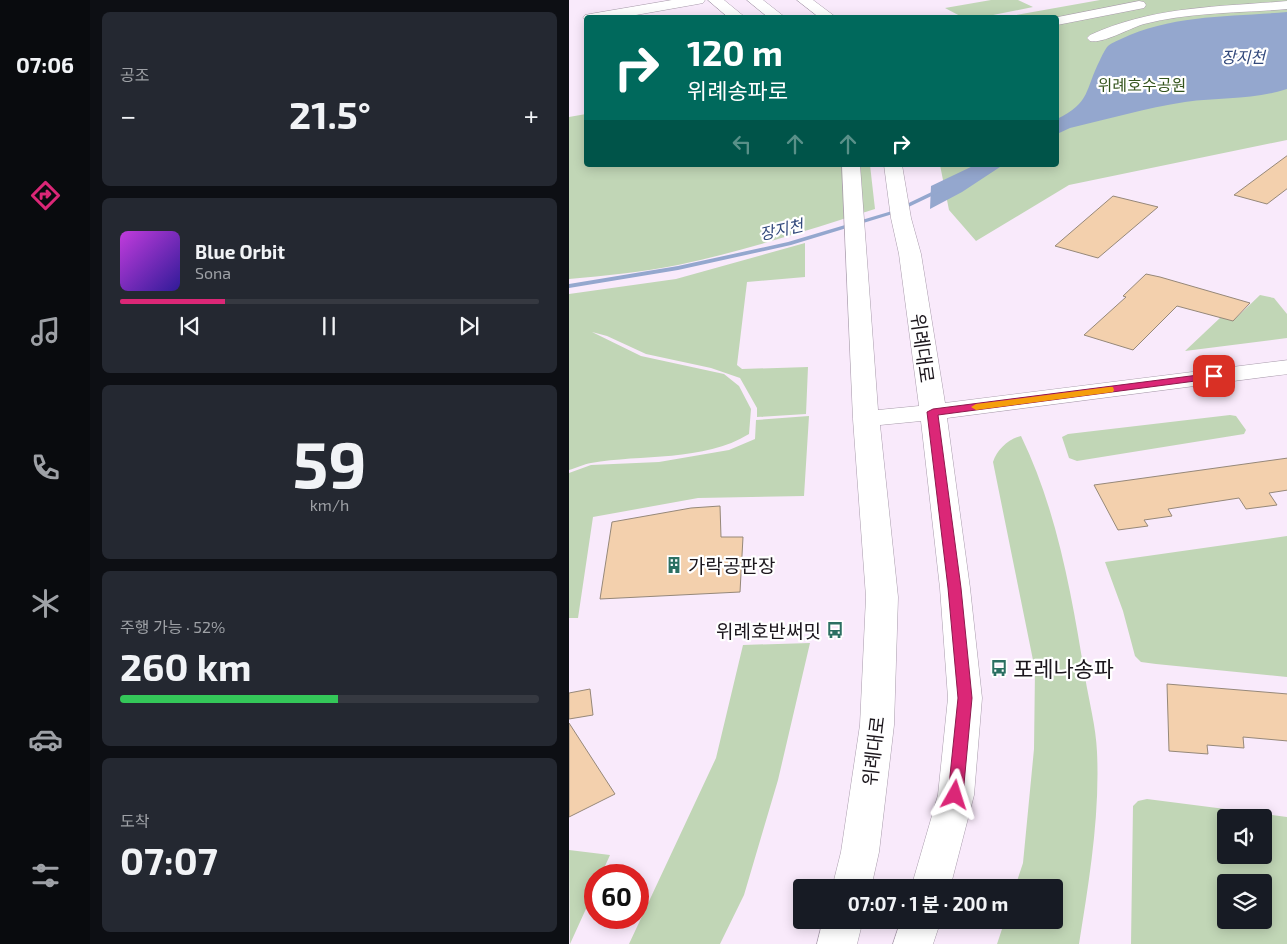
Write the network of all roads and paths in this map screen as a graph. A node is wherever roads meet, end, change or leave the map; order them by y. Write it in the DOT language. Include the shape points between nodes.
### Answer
graph roads {
  1 [pos="698,0"];
  2 [pos="715,0"];
  3 [pos="755,0"];
  4 [pos="804,0"];
  5 [pos="1149,4"];
  6 [pos="1287,5"];
  7 [pos="604,15"];
  8 [pos="735,15"];
  9 [pos="775,15"];
  10 [pos="826,15"];
  11 [pos="1059,21"];
  12 [pos="1095,38"];
  13 [pos="851,167"];
  14 [pos="893,167"];
  15 [pos="1287,367"];
  16 [pos="933,412"];
  17 [pos="866,419"];
  18 [pos="853,879"];
  19 [pos="932,879"];
  20 [pos="841,929"];
  21 [pos="918,929"];
  22 [pos="837,944"];
  23 [pos="913,944"];
  1 -- 7 [label="main road"];
  2 -- 8 [label="main road"];
  3 -- 9 [label="main road"];
  4 -- 10 [label="main road"];
  5 -- 11 [label="main road"];
  6 -- 12 [label="main road" via="1167,14 1131,22"];
  13 -- 17 [label="main road, 위례대로"];
  14 -- 16 [label="main road, 위례대로" via="910,254"];
  15 -- 16 [label="main road"];
  16 -- 17 [label="main road"];
  16 -- 19 [label="main road, 위례대로" via="965,698 955,795"];
  17 -- 18 [label="main road, 위례대로" via="882,597 877,725 860,852"];
  20 -- 22 [label="main road"];
  21 -- 23 [label="main road"];
}
